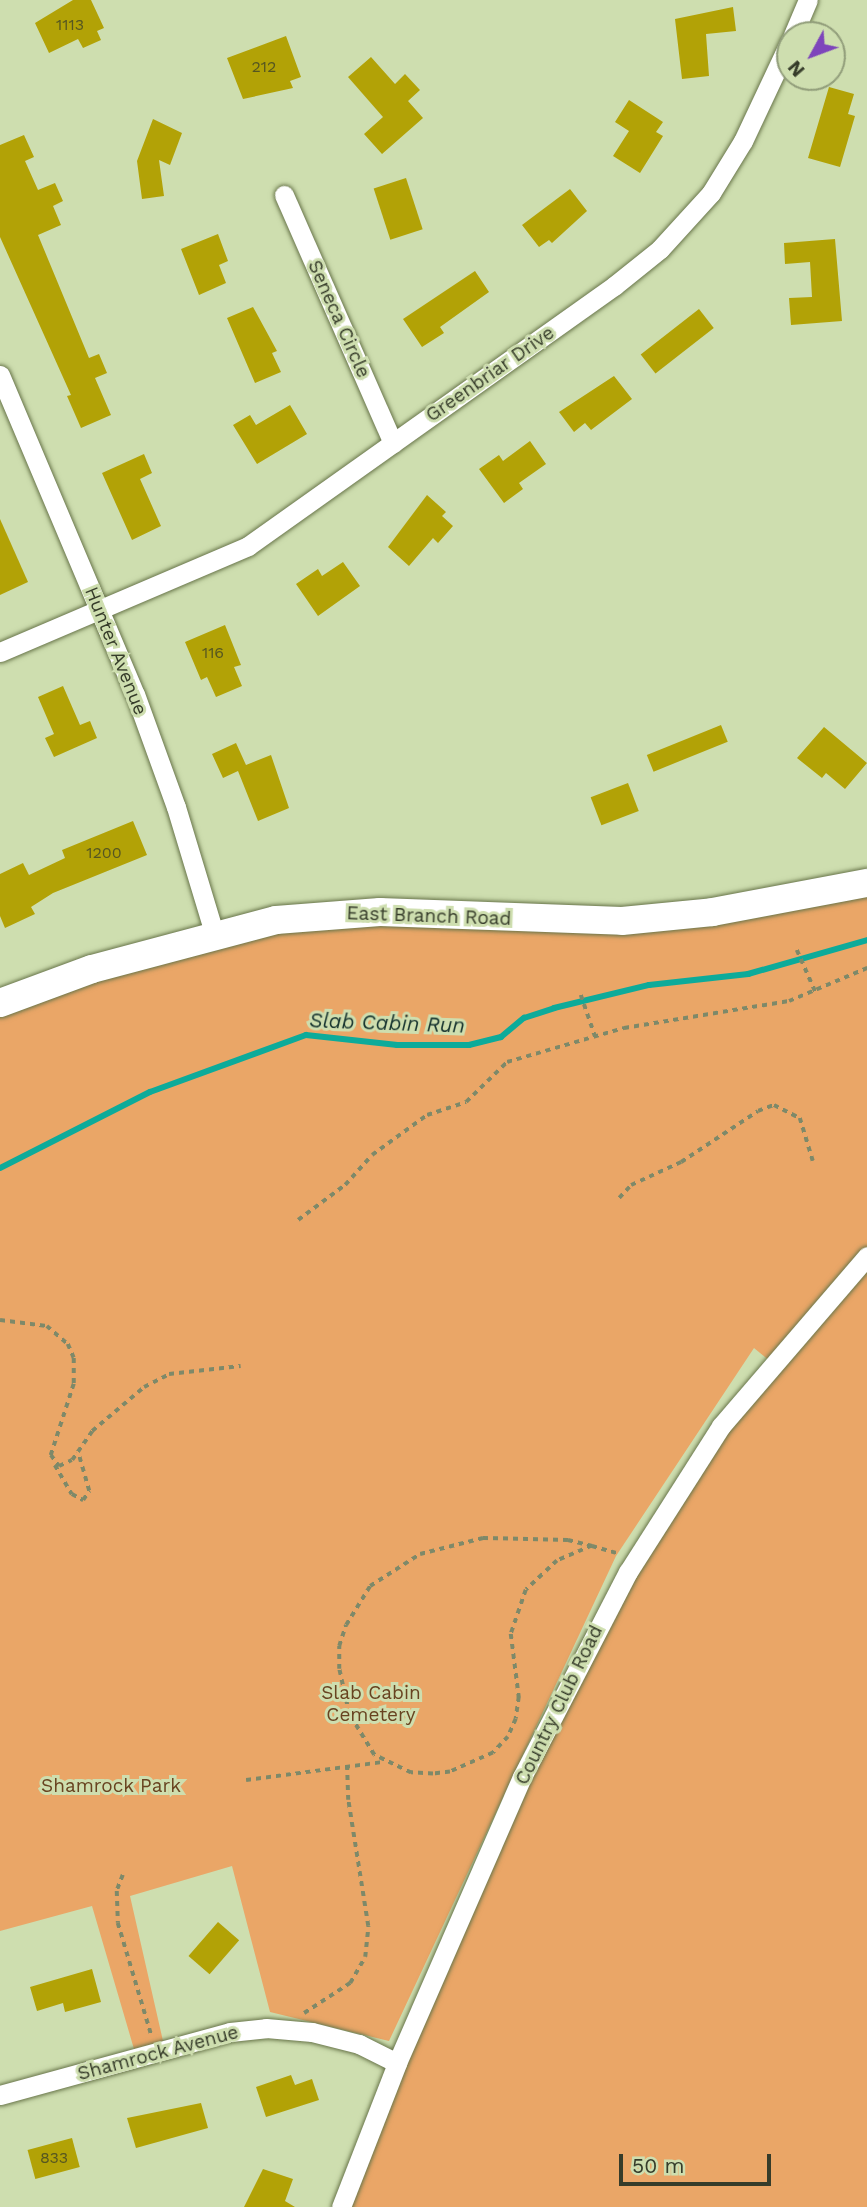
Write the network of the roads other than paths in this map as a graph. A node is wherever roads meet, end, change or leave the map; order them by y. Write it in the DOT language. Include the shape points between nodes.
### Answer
graph roads {
  1 [pos="808,0"];
  2 [pos="799,21"];
  3 [pos="776,71"];
  4 [pos="284,195"];
  5 [pos="0,375"];
  6 [pos="393,443"];
  7 [pos="100,609"];
  8 [pos="0,652"];
  9 [pos="867,883"];
  10 [pos="214,933"];
  11 [pos="0,1003"];
  12 [pos="867,1256"];
  13 [pos="397,2063"];
  14 [pos="0,2095"];
  15 [pos="341,2207"];
  1 -- 2 [label="street"];
  3 -- 6 [label="street, Greenbriar Drive" via="743,141 711,193 682,228 614,286"];
  4 -- 6 [label="street, Seneca Circle"];
  5 -- 7 [label="street, Hunter Avenue"];
  6 -- 7 [label="street, Greenbriar Drive" via="248,546"];
  7 -- 8 [label="street, Greenbriar Drive"];
  7 -- 10 [label="street, Hunter Avenue" via="176,807"];
  9 -- 10 [label="main road, East Branch Road" via="713,912 622,921 328,913"];
  10 -- 11 [label="main road, East Branch Road" via="92,969"];
  12 -- 13 [label="street, Country Club Road" via="782,1349 721,1426 636,1558 522,1777"];
  13 -- 14 [label="street, Shamrock Avenue" via="359,2044 287,2030 230,2032"];
  13 -- 15 [label="street, Country Club Road"];
}
